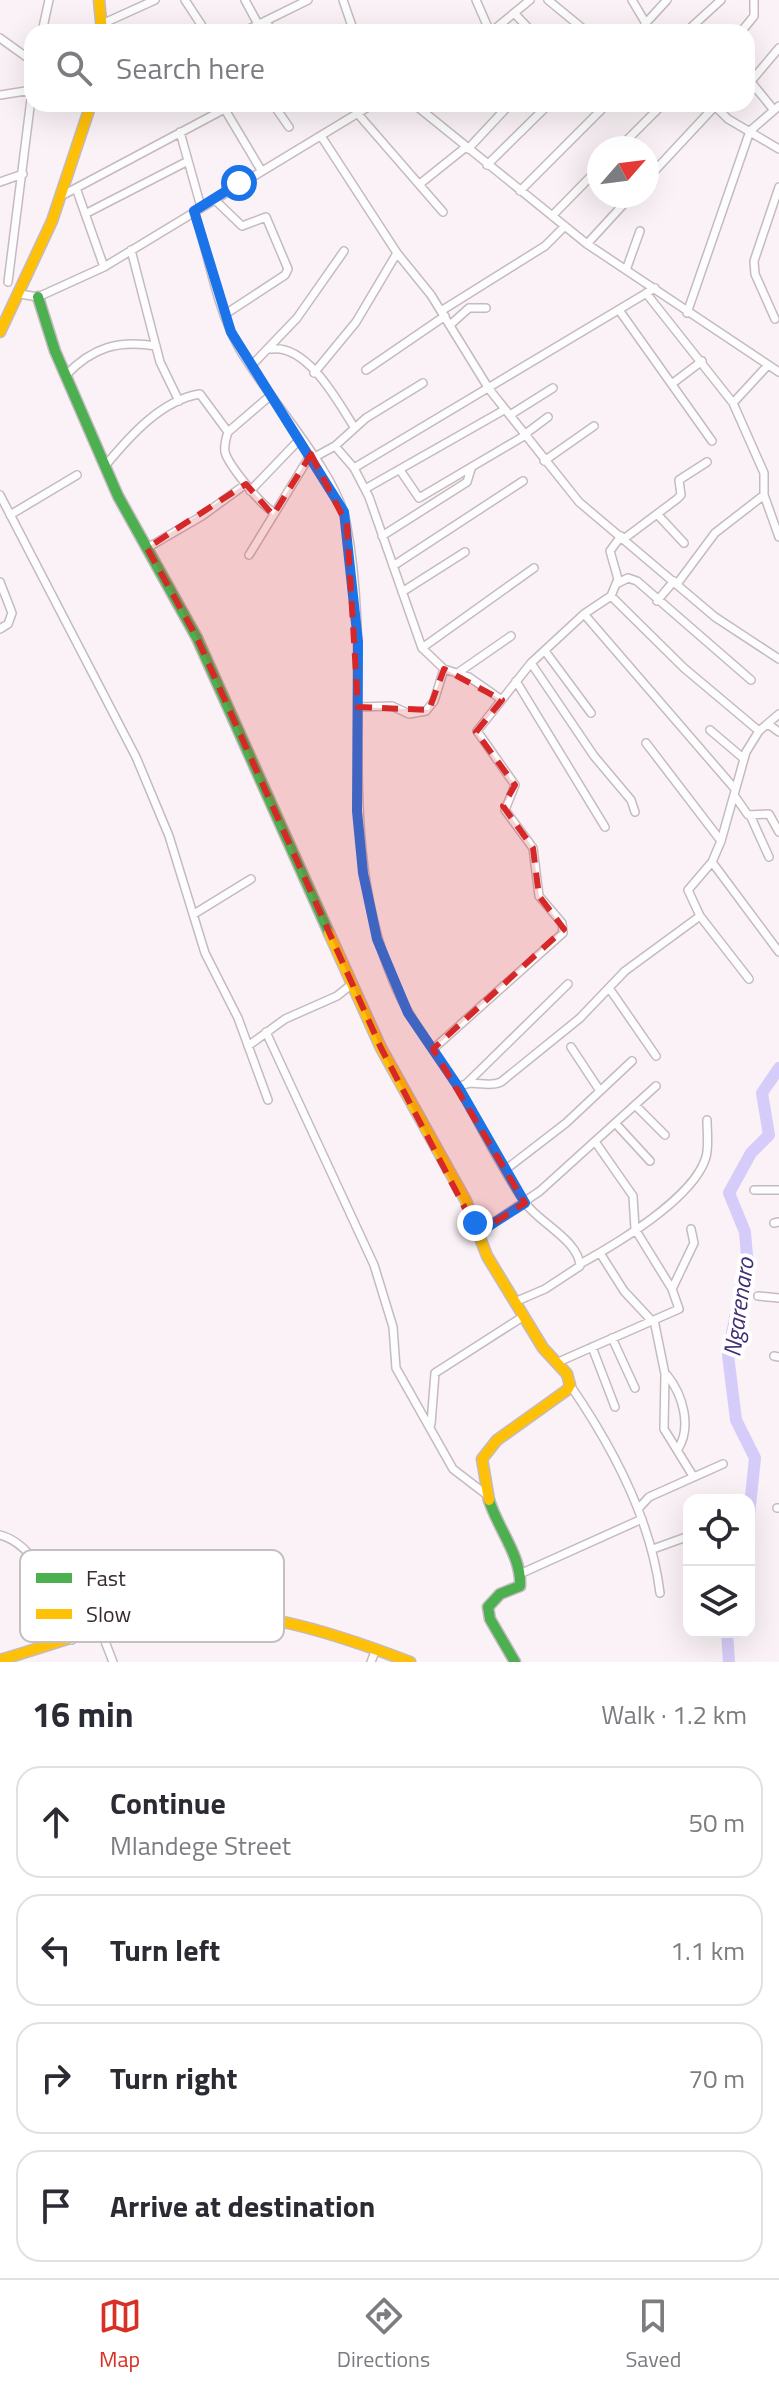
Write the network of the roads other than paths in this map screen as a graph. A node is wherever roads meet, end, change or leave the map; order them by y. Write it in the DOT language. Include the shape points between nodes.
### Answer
graph roads {
  1 [pos="49,0"];
  2 [pos="99,0"];
  3 [pos="155,0"];
  4 [pos="185,0"];
  5 [pos="245,0"];
  6 [pos="308,0"];
  7 [pos="343,0"];
  8 [pos="476,0"];
  9 [pos="530,0"];
  10 [pos="548,0"];
  11 [pos="632,0"];
  12 [pos="667,0"];
  13 [pos="721,0"];
  14 [pos="754,0"];
  15 [pos="515,14"];
  16 [pos="262,22"];
  17 [pos="44,24"];
  18 [pos="102,24"];
  19 [pos="110,24"];
  20 [pos="201,24"];
  21 [pos="258,24"];
  22 [pos="351,24"];
  23 [pos="487,24"];
  24 [pos="502,24"];
  25 [pos="524,24"];
  26 [pos="577,24"];
  27 [pos="645,24"];
  28 [pos="695,24"];
  29 [pos="748,24"];
  30 [pos="0,38"];
  31 [pos="778,53"];
  32 [pos="24,55"];
  33 [pos="755,78"];
  34 [pos="755,89"];
  35 [pos="24,91"];
  36 [pos="0,95"];
  37 [pos="776,108"];
  38 [pos="30,112"];
  39 [pos="88,112"];
  40 [pos="217,112"];
  41 [pos="226,112"];
  42 [pos="279,112"];
  43 [pos="361,112"];
  44 [pos="427,112"];
  45 [pos="502,112"];
  46 [pos="541,112"];
  47 [pos="599,112"];
  48 [pos="655,112"];
  49 [pos="708,112"];
  50 [pos="722,113"];
  51 [pos="358,114"];
  52 [pos="289,127"];
  53 [pos="750,131"];
  54 [pos="180,132"];
  55 [pos="321,136"];
  56 [pos="631,136"];
  57 [pos="467,148"];
  58 [pos="779,149"];
  59 [pos="188,161"];
  60 [pos="487,165"];
  61 [pos="659,166"];
  62 [pos="261,170"];
  63 [pos="23,174"];
  64 [pos="587,180"];
  65 [pos="0,182"];
  66 [pos="421,183"];
  67 [pos="779,187"];
  68 [pos="76,188"];
  69 [pos="520,191"];
  70 [pos="59,197"];
  71 [pos="214,199"];
  72 [pos="620,208"];
  73 [pos="198,209"];
  74 [pos="443,212"];
  75 [pos="85,214"];
  76 [pos="552,216"];
  77 [pos="565,226"];
  78 [pos="640,231"];
  79 [pos="587,244"];
  80 [pos="131,250"];
  81 [pos="344,251"];
  82 [pos="397,253"];
  83 [pos="104,267"];
  84 [pos="626,270"];
  85 [pos="4,283"];
  86 [pos="655,288"];
  87 [pos="22,289"];
  88 [pos="646,293"];
  89 [pos="38,297"];
  90 [pos="486,308"];
  91 [pos="619,310"];
  92 [pos="443,313"];
  93 [pos="687,313"];
  94 [pos="224,315"];
  95 [pos="775,319"];
  96 [pos="450,325"];
  97 [pos="0,332"];
  98 [pos="156,346"];
  99 [pos="271,349"];
  100 [pos="702,361"];
  101 [pos="768,365"];
  102 [pos="251,366"];
  103 [pos="366,370"];
  104 [pos="779,372"];
  105 [pos="314,373"];
  106 [pos="66,375"];
  107 [pos="423,383"];
  108 [pos="673,383"];
  109 [pos="553,388"];
  110 [pos="489,389"];
  111 [pos="271,395"];
  112 [pos="179,401"];
  113 [pos="733,403"];
  114 [pos="507,412"];
  115 [pos="548,417"];
  116 [pos="594,426"];
  117 [pos="354,427"];
  118 [pos="228,432"];
  119 [pos="524,435"];
  120 [pos="300,439"];
  121 [pos="712,441"];
  122 [pos="335,446"];
  123 [pos="312,456"];
  124 [pos="544,461"];
  125 [pos="707,462"];
  126 [pos="105,466"];
  127 [pos="354,468"];
  128 [pos="471,469"];
  129 [pos="400,470"];
  130 [pos="77,475"];
  131 [pos="523,481"];
  132 [pos="248,488"];
  133 [pos="365,489"];
  134 [pos="0,495"];
  135 [pos="764,495"];
  136 [pos="275,513"];
  137 [pos="657,514"];
  138 [pos="10,515"];
  139 [pos="382,536"];
  140 [pos="623,537"];
  141 [pos="779,537"];
  142 [pos="684,543"];
  143 [pos="147,548"];
  144 [pos="465,552"];
  145 [pos="249,555"];
  146 [pos="393,566"];
  147 [pos="534,568"];
  148 [pos="0,582"];
  149 [pos="676,582"];
  150 [pos="618,583"];
  151 [pos="402,592"];
  152 [pos="611,596"];
  153 [pos="657,601"];
  154 [pos="584,614"];
  155 [pos="0,629"];
  156 [pos="511,636"];
  157 [pos="422,648"];
  158 [pos="545,651"];
  159 [pos="779,659"];
  160 [pos="531,663"];
  161 [pos="444,669"];
  162 [pos="459,672"];
  163 [pos="751,680"];
  164 [pos="516,681"];
  165 [pos="502,700"];
  166 [pos="358,707"];
  167 [pos="591,713"];
  168 [pos="779,714"];
  169 [pos="768,724"];
  170 [pos="710,730"];
  171 [pos="759,731"];
  172 [pos="779,732"];
  173 [pos="646,743"];
  174 [pos="743,758"];
  175 [pos="734,792"];
  176 [pos="635,812"];
  177 [pos="750,815"];
  178 [pos="605,827"];
  179 [pos="779,832"];
  180 [pos="721,841"];
  181 [pos="769,857"];
  182 [pos="712,862"];
  183 [pos="251,879"];
  184 [pos="194,914"];
  185 [pos="700,916"];
  186 [pos="779,952"];
  187 [pos="749,979"];
  188 [pos="352,984"];
  189 [pos="568,984"];
  190 [pos="609,988"];
  191 [pos="266,1032"];
  192 [pos="248,1046"];
  193 [pos="571,1047"];
  194 [pos="433,1049"];
  195 [pos="656,1056"];
  196 [pos="632,1061"];
  197 [pos="463,1086"];
  198 [pos="656,1086"];
  199 [pos="600,1091"];
  200 [pos="268,1100"];
  201 [pos="635,1105"];
  202 [pos="707,1120"];
  203 [pos="616,1124"];
  204 [pos="665,1135"];
  205 [pos="596,1143"];
  206 [pos="650,1161"];
  207 [pos="505,1170"];
  208 [pos="754,1190"];
  209 [pos="779,1190"];
  210 [pos="525,1203"];
  211 [pos="635,1229"];
  212 [pos="691,1229"];
  213 [pos="478,1233"];
  214 [pos="600,1253"];
  215 [pos="580,1264"];
  216 [pos="672,1289"];
  217 [pos="758,1296"];
  218 [pos="779,1298"];
  219 [pos="517,1301"];
  220 [pos="524,1316"];
  221 [pos="653,1321"];
  222 [pos="612,1338"];
  223 [pos="592,1347"];
  224 [pos="556,1363"];
  225 [pos="665,1374"];
  226 [pos="570,1385"];
  227 [pos="635,1388"];
  228 [pos="615,1407"];
  229 [pos="431,1425"];
  230 [pos="678,1449"];
  231 [pos="723,1464"];
  232 [pos="693,1476"];
  233 [pos="489,1497"];
  234 [pos="638,1509"];
  235 [pos="642,1519"];
  236 [pos="0,1535"];
  237 [pos="683,1538"];
  238 [pos="653,1549"];
  239 [pos="22,1550"];
  240 [pos="522,1573"];
  241 [pos="660,1593"];
  242 [pos="284,1625"];
  243 [pos="65,1642"];
  244 [pos="105,1642"];
  245 [pos="376,1649"];
  246 [pos="0,1660"];
  247 [pos="113,1662"];
  248 [pos="371,1662"];
  249 [pos="410,1662"];
  250 [pos="515,1662"];
  1 -- 17 [label="street"];
  2 -- 18 [label="street"];
  3 -- 19 [label="street"];
  4 -- 20 [label="street"];
  5 -- 16 [label="street"];
  6 -- 16 [label="street"];
  7 -- 22 [label="street"];
  8 -- 23 [label="street"];
  9 -- 15 [label="street"];
  10 -- 26 [label="street"];
  11 -- 27 [label="street"];
  12 -- 27 [label="street"];
  13 -- 28 [label="street"];
  14 -- 29 [label="street" via="754,16"];
  15 -- 24 [label="street"];
  15 -- 25 [label="street"];
  16 -- 21 [label="street"];
  30 -- 32 [label="street"];
  31 -- 33 [label="street"];
  34 -- 37 [label="street"];
  35 -- 36 [label="street"];
  37 -- 53 [label="street"];
  38 -- 63 [label="street"];
  39 -- 70 [label="street"];
  40 -- 54 [label="street"];
  41 -- 62 [label="street"];
  42 -- 52 [label="street"];
  43 -- 51 [label="street"];
  44 -- 57 [label="street"];
  45 -- 57 [label="street"];
  46 -- 60 [label="street"];
  47 -- 69 [label="street"];
  48 -- 56 [label="street"];
  49 -- 61 [label="street"];
  50 -- 53 [label="street"];
  51 -- 55 [label="street"];
  51 -- 66 [label="street"];
  53 -- 58 [label="street"];
  53 -- 93 [label="street"];
  54 -- 59 [label="street"];
  54 -- 68 [label="street"];
  55 -- 62 [label="street"];
  55 -- 82 [label="street"];
  57 -- 60 [label="street"];
  57 -- 66 [label="street"];
  59 -- 73 [label="street"];
  59 -- 75 [label="street"];
  60 -- 69 [label="street"];
  62 -- 71 [label="street"];
  63 -- 65 [label="street"];
  63 -- 85 [label="street"];
  64 -- 76 [label="street"];
  66 -- 74 [label="street"];
  67 -- 95 [label="street" via="754,261"];
  68 -- 70 [label="street"];
  68 -- 75 [label="street"];
  69 -- 76 [label="street"];
  70 -- 87 [label="street"];
  71 -- 73 [label="street"];
  71 -- 94 [label="street" via="242,226 266,217 288,269"];
  72 -- 79 [label="street"];
  73 -- 80 [label="street"];
  73 -- 94 [label="street"];
  75 -- 83 [label="street"];
  76 -- 77 [label="street"];
  77 -- 79 [label="street"];
  77 -- 92 [label="street" via="545,246"];
  78 -- 84 [label="street"];
  79 -- 84 [label="street"];
  80 -- 83 [label="street"];
  80 -- 98 [label="street"];
  81 -- 99 [label="street"];
  82 -- 92 [label="street"];
  82 -- 105 [label="street" via="356,322"];
  83 -- 89 [label="street"];
  84 -- 86 [label="street"];
  85 -- 87 [label="street"];
  86 -- 88 [label="street"];
  86 -- 93 [label="street"];
  87 -- 89 [label="street"];
  87 -- 97 [label="street"];
  88 -- 91 [label="street"];
  88 -- 100 [label="street"];
  89 -- 106 [label="street"];
  90 -- 96 [label="street" via="469,308"];
  91 -- 108 [label="street"];
  91 -- 110 [label="street"];
  92 -- 96 [label="street"];
  92 -- 103 [label="street"];
  93 -- 101 [label="street"];
  94 -- 102 [label="street"];
  96 -- 110 [label="street"];
  98 -- 106 [label="street" via="131,342 102,347"];
  98 -- 112 [label="street"];
  99 -- 102 [label="street"];
  99 -- 105 [label="street" via="296,352"];
  100 -- 108 [label="street"];
  100 -- 113 [label="street"];
  101 -- 104 [label="street"];
  101 -- 113 [label="street"];
  102 -- 111 [label="street"];
  105 -- 117 [label="street"];
  106 -- 126 [label="street"];
  107 -- 117 [label="street"];
  108 -- 121 [label="street"];
  109 -- 114 [label="street"];
  110 -- 114 [label="street"];
  110 -- 127 [label="street"];
  111 -- 118 [label="street"];
  111 -- 120 [label="street"];
  112 -- 118 [label="street" via="200,394"];
  112 -- 126 [label="street" via="129,438"];
  113 -- 135 [label="street" via="764,473"];
  114 -- 119 [label="street"];
  114 -- 129 [label="street"];
  115 -- 119 [label="street"];
  116 -- 124 [label="street"];
  117 -- 122 [label="street"];
  118 -- 132 [label="street" via="226,453"];
  119 -- 124 [label="street"];
  119 -- 128 [label="street"];
  120 -- 123 [label="street"];
  120 -- 132 [label="street"];
  122 -- 123 [label="street"];
  122 -- 127 [label="street"];
  123 -- 136 [label="street"];
  123 -- 166 [label="street" via="339,500 347,525"];
  124 -- 140 [label="street" via="579,502"];
  125 -- 137 [label="street" via="679,480 681,495"];
  126 -- 143 [label="street"];
  127 -- 133 [label="street"];
  128 -- 129 [label="street" via="419,498"];
  128 -- 139 [label="street" via="467,482"];
  129 -- 133 [label="street"];
  130 -- 138 [label="street"];
  131 -- 146 [label="street"];
  132 -- 136 [label="street"];
  132 -- 143 [label="street"];
  133 -- 139 [label="street"];
  134 -- 138 [label="street"];
  135 -- 141 [label="street"];
  135 -- 149 [label="street" via="715,533"];
  136 -- 145 [label="street"];
  137 -- 140 [label="street"];
  137 -- 142 [label="street"];
  138 -- 184 [label="street" via="136,757"];
  139 -- 146 [label="street"];
  140 -- 149 [label="street"];
  140 -- 150 [label="street" via="610,551"];
  143 -- 188 [label="street" via="197,638"];
  144 -- 151 [label="street"];
  146 -- 151 [label="street"];
  147 -- 157 [label="street"];
  148 -- 155 [label="street" via="12,613"];
  149 -- 153 [label="street"];
  149 -- 159 [label="street" via="743,638"];
  150 -- 152 [label="street"];
  150 -- 153 [label="street" via="637,581"];
  151 -- 157 [label="street"];
  152 -- 154 [label="street"];
  152 -- 171 [label="street"];
  153 -- 163 [label="street"];
  154 -- 158 [label="street"];
  154 -- 175 [label="street"];
  156 -- 162 [label="street"];
  157 -- 161 [label="street"];
  158 -- 160 [label="street"];
  158 -- 167 [label="street"];
  160 -- 164 [label="street"];
  160 -- 176 [label="street"];
  161 -- 162 [label="street"];
  161 -- 166 [label="street" via="426,711"];
  162 -- 165 [label="street"];
  164 -- 165 [label="street"];
  164 -- 178 [label="street"];
  165 -- 194 [label="street" via="477,734 515,785 505,810 533,848 539,896 564,929"];
  166 -- 194 [label="street" via="357,811 371,919 397,991"];
  168 -- 169 [label="street"];
  169 -- 171 [label="street"];
  169 -- 172 [label="street"];
  170 -- 174 [label="street"];
  171 -- 174 [label="street"];
  173 -- 180 [label="street"];
  174 -- 175 [label="street"];
  175 -- 177 [label="street"];
  175 -- 180 [label="street"];
  177 -- 179 [label="street" via="767,812"];
  177 -- 181 [label="street"];
  180 -- 182 [label="street"];
  182 -- 185 [label="street" via="688,890"];
  182 -- 186 [label="street"];
  183 -- 184 [label="street"];
  184 -- 192 [label="street" via="205,953"];
  185 -- 187 [label="street"];
  185 -- 190 [label="street"];
  188 -- 191 [label="street"];
  188 -- 213 [label="street"];
  189 -- 197 [label="street"];
  190 -- 195 [label="street"];
  190 -- 197 [label="street" via="501,1082"];
  191 -- 192 [label="street"];
  191 -- 229 [label="street" via="374,1265 393,1327 396,1368"];
  192 -- 200 [label="street"];
  193 -- 199 [label="street"];
  194 -- 197 [label="street"];
  196 -- 199 [label="street"];
  197 -- 207 [label="street"];
  198 -- 201 [label="street"];
  199 -- 207 [label="street"];
  201 -- 203 [label="street"];
  201 -- 204 [label="street"];
  202 -- 211 [label="street" via="706,1156 691,1182"];
  203 -- 205 [label="street"];
  203 -- 206 [label="street"];
  205 -- 210 [label="street"];
  205 -- 211 [label="street" via="633,1196"];
  207 -- 210 [label="street"];
  208 -- 209 [label="street"];
  210 -- 213 [label="street"];
  210 -- 215 [label="street" via="575,1250"];
  211 -- 214 [label="street"];
  211 -- 216 [label="street"];
  212 -- 216 [label="street" via="692,1249"];
  213 -- 219 [label="street"];
  214 -- 215 [label="street"];
  214 -- 221 [label="street" via="633,1302"];
  215 -- 219 [label="street"];
  216 -- 221 [label="street" via="679,1309"];
  217 -- 218 [label="street"];
  219 -- 220 [label="street"];
  220 -- 224 [label="street"];
  220 -- 229 [label="street" via="435,1373"];
  221 -- 222 [label="street"];
  221 -- 225 [label="street"];
  222 -- 223 [label="street"];
  222 -- 227 [label="street"];
  223 -- 224 [label="street"];
  223 -- 228 [label="street"];
  224 -- 226 [label="street"];
  225 -- 230 [label="street" via="664,1429"];
  225 -- 230 [label="street" via="677,1389 684,1418 686,1432"];
  226 -- 233 [label="street" via="483,1454"];
  226 -- 234 [label="street"];
  229 -- 233 [label="street" via="453,1469"];
  230 -- 232 [label="street"];
  231 -- 232 [label="street"];
  232 -- 234 [label="street" via="649,1497"];
  233 -- 240 [label="street"];
  234 -- 235 [label="street"];
  235 -- 238 [label="street"];
  235 -- 240 [label="street"];
  236 -- 239 [label="street" via="12,1538"];
  237 -- 238 [label="street"];
  238 -- 241 [label="street"];
  240 -- 250 [label="street" via="517,1589 500,1594 488,1607"];
  242 -- 245 [label="street"];
  243 -- 246 [label="street"];
  244 -- 247 [label="street"];
  245 -- 248 [label="street"];
  245 -- 249 [label="street"];
}
